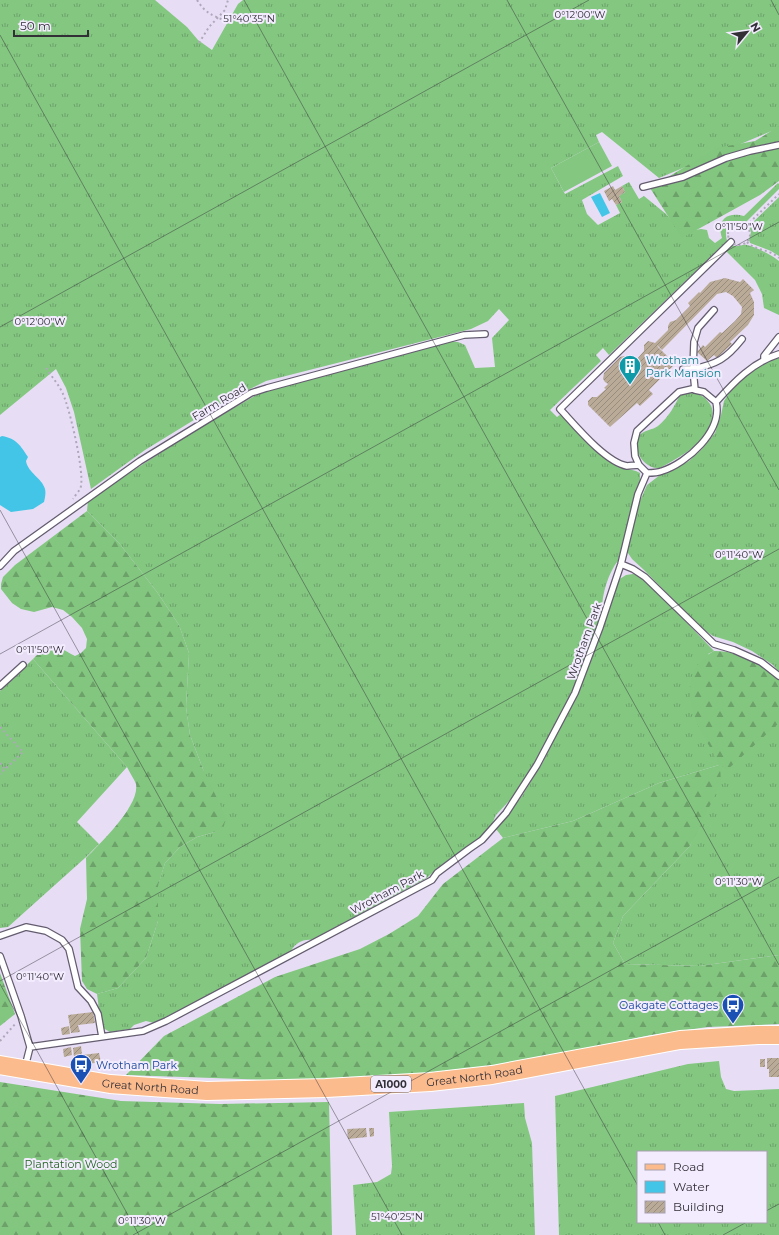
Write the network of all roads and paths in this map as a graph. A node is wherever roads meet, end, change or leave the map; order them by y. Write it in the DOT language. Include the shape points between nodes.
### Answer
graph roads {
  1 [pos="198,0"];
  2 [pos="228,0"];
  3 [pos="218,17"];
  4 [pos="226,20"];
  5 [pos="199,43"];
  6 [pos="779,145"];
  7 [pos="643,186"];
  8 [pos="779,194"];
  9 [pos="746,226"];
  10 [pos="731,242"];
  11 [pos="747,242"];
  12 [pos="779,258"];
  13 [pos="714,310"];
  14 [pos="485,334"];
  15 [pos="779,337"];
  16 [pos="742,339"];
  17 [pos="779,354"];
  18 [pos="764,360"];
  19 [pos="46,368"];
  20 [pos="683,369"];
  21 [pos="693,369"];
  22 [pos="695,390"];
  23 [pos="716,402"];
  24 [pos="639,465"];
  25 [pos="647,473"];
  26 [pos="72,501"];
  27 [pos="621,564"];
  28 [pos="0,566"];
  29 [pos="23,665"];
  30 [pos="779,676"];
  31 [pos="0,686"];
  32 [pos="0,727"];
  33 [pos="0,763"];
  34 [pos="5,769"];
  35 [pos="0,774"];
  36 [pos="0,936"];
  37 [pos="0,956"];
  38 [pos="21,1016"];
  39 [pos="779,1035"];
  40 [pos="102,1037"];
  41 [pos="0,1041"];
  42 [pos="30,1047"];
  43 [pos="0,1066"];
  44 [pos="24,1070"];
  1 -- 3 [label="path" via="205,10"];
  2 -- 3 [label="path" via="225,10"];
  3 -- 4 [label="path"];
  3 -- 5 [label="path"];
  6 -- 7 [label="lane" via="750,150 683,177"];
  8 -- 9 [label="path"];
  9 -- 10 [label="path" via="739,223 732,225 728,235"];
  9 -- 11 [label="path" via="750,232"];
  10 -- 11 [label="path" via="741,245"];
  10 -- 24 [label="lane" via="560,409 610,459 627,466"];
  11 -- 12 [label="path"];
  13 -- 21 [label="lane" via="698,328 694,342"];
  14 -- 28 [label="lane, Farm Road" via="464,335 251,393 140,461 14,551"];
  15 -- 18 [label="lane" via="764,356"];
  16 -- 21 [label="lane" via="719,362"];
  17 -- 18 [label="lane"];
  18 -- 23 [label="lane" via="752,366"];
  19 -- 26 [label="path" via="67,404 80,464 81,487"];
  20 -- 21 [label="lane"];
  21 -- 22 [label="lane"];
  22 -- 23 [label="lane" via="704,392"];
  22 -- 24 [label="lane" via="679,392 637,431 634,443"];
  23 -- 25 [label="lane" via="717,417 703,443 679,463 662,471"];
  24 -- 25 [label="lane"];
  25 -- 27 [label="lane, Wrotham Park" via="638,494"];
  27 -- 30 [label="lane" via="645,576 714,644 762,662"];
  27 -- 40 [label="lane, Wrotham Park" via="575,693 537,765 506,813 482,840 437,873 432,880 166,1022 142,1031"];
  29 -- 31 [label="lane"];
  32 -- 34 [label="path" via="23,752"];
  33 -- 34 [label="path"];
  34 -- 35 [label="path"];
  36 -- 40 [label="lane" via="26,927 46,931 62,940 69,950 78,987 98,1014"];
  37 -- 38 [label="lane"];
  38 -- 41 [label="path"];
  38 -- 42 [label="lane"];
  39 -- 44 [label="main road, Great North Road / A1000" via="680,1040 454,1080 326,1088 207,1091 110,1084"];
  40 -- 42 [label="lane, Wrotham Park"];
  42 -- 44 [label="lane"];
  43 -- 44 [label="main road, Great North Road / A1000"];
}
